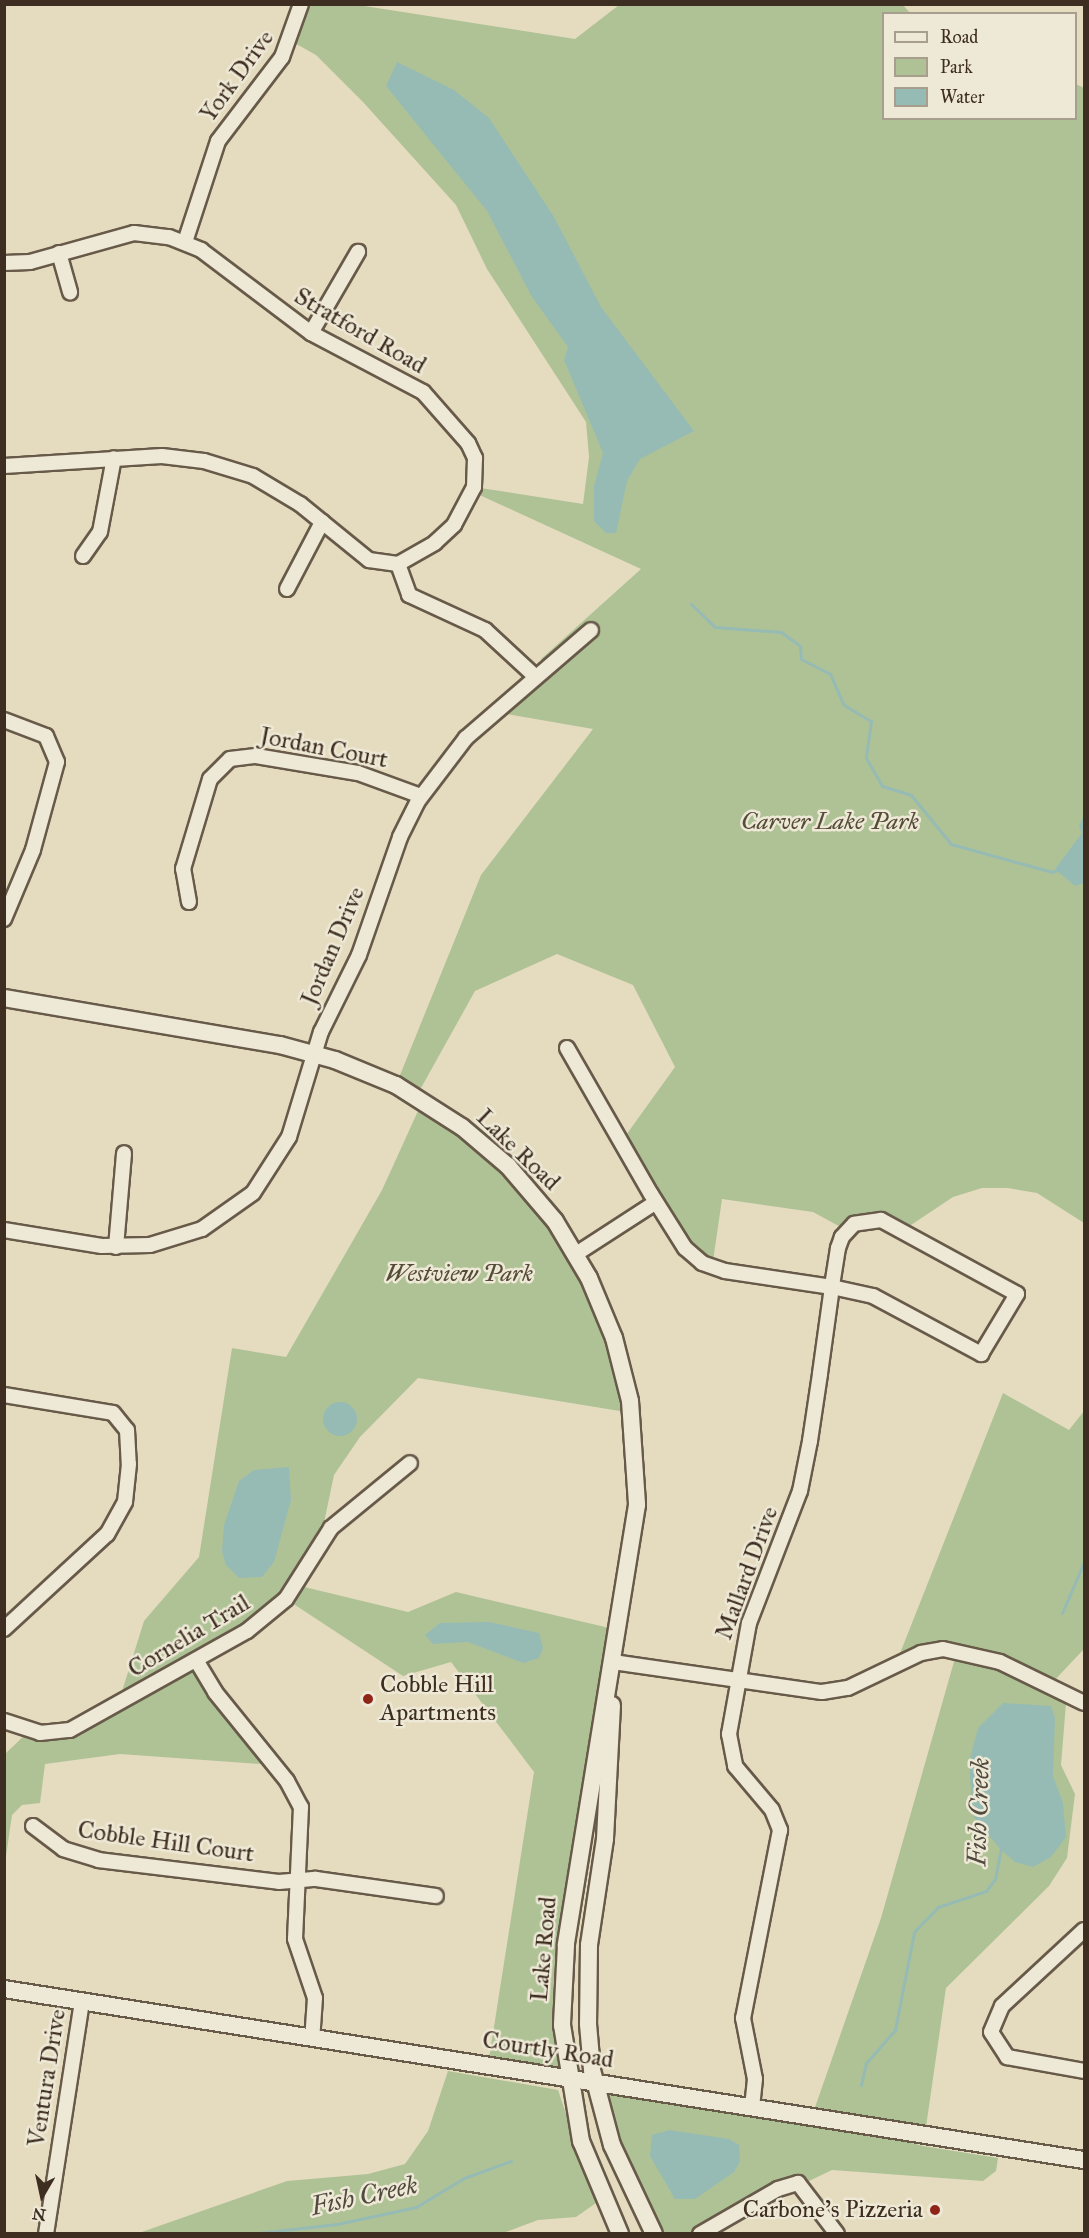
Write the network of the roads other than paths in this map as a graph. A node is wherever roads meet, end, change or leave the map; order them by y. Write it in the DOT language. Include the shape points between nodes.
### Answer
graph roads {
  1 [pos="301,4"];
  2 [pos="185,242"];
  3 [pos="358,252"];
  4 [pos="59,253"];
  5 [pos="4,263"];
  6 [pos="69,292"];
  7 [pos="311,333"];
  8 [pos="114,458"];
  9 [pos="4,466"];
  10 [pos="322,522"];
  11 [pos="83,556"];
  12 [pos="398,564"];
  13 [pos="286,589"];
  14 [pos="591,630"];
  15 [pos="536,676"];
  16 [pos="4,720"];
  17 [pos="420,796"];
  18 [pos="9,887"];
  19 [pos="189,902"];
  20 [pos="4,919"];
  21 [pos="4,998"];
  22 [pos="567,1048"];
  23 [pos="314,1053"];
  24 [pos="124,1153"];
  25 [pos="656,1202"];
  26 [pos="4,1230"];
  27 [pos="116,1247"];
  28 [pos="576,1254"];
  29 [pos="832,1287"];
  30 [pos="4,1395"];
  31 [pos="410,1463"];
  32 [pos="4,1629"];
  33 [pos="196,1660"];
  34 [pos="614,1662"];
  35 [pos="736,1680"];
  36 [pos="1084,1703"];
  37 [pos="4,1721"];
  38 [pos="33,1826"];
  39 [pos="300,1881"];
  40 [pos="436,1896"];
  41 [pos="1084,1930"];
  42 [pos="4,1989"];
  43 [pos="82,2001"];
  44 [pos="312,2037"];
  45 [pos="1084,2071"];
  46 [pos="568,2077"];
  47 [pos="595,2082"];
  48 [pos="753,2107"];
  49 [pos="1084,2160"];
  50 [pos="46,2234"];
  51 [pos="620,2234"];
  52 [pos="654,2234"];
  53 [pos="700,2234"];
  54 [pos="837,2234"];
  1 -- 2 [label="street, York Drive" via="282,57 218,141"];
  2 -- 4 [label="street, Stratford Road" via="134,233"];
  2 -- 7 [label="street, Stratford Road"];
  3 -- 7 [label="street"];
  4 -- 5 [label="street, Stratford Road"];
  4 -- 6 [label="street"];
  7 -- 12 [label="street, Stratford Road" via="423,392 457,426 475,458 474,488 467,507 435,543"];
  8 -- 9 [label="street"];
  8 -- 10 [label="street" via="182,457 229,468 278,489"];
  8 -- 11 [label="street" via="100,532"];
  10 -- 12 [label="street" via="369,560"];
  10 -- 13 [label="street"];
  12 -- 15 [label="street" via="410,595 485,630"];
  14 -- 15 [label="street, Jordan Drive"];
  15 -- 17 [label="street, Jordan Drive" via="466,738"];
  16 -- 18 [label="street" via="46,736 57,759 33,850"];
  17 -- 19 [label="street, Jordan Court" via="358,773 256,756 230,759 210,779 183,869"];
  17 -- 23 [label="street, Jordan Drive" via="400,837 359,955"];
  18 -- 20 [label="street"];
  21 -- 23 [label="street, Lake Road"];
  22 -- 25 [label="street, Mallard Drive"];
  23 -- 27 [label="street, Jordan Drive" via="289,1137 253,1193 220,1219 190,1234 150,1245"];
  23 -- 28 [label="street, Lake Road" via="388,1082 462,1127 532,1193"];
  24 -- 27 [label="street"];
  25 -- 28 [label="street"];
  25 -- 29 [label="street, Mallard Drive" via="685,1248 712,1268"];
  26 -- 27 [label="street, Jordan Drive"];
  28 -- 34 [label="street, Lake Road" via="614,1338 635,1433 637,1505"];
  29 -- 29 [label="street, Mallard Drive" via="842,1237 854,1224 871,1218 1017,1294 981,1354 888,1302"];
  29 -- 35 [label="street, Mallard Drive" via="800,1491 758,1596"];
  30 -- 32 [label="street" via="117,1416 127,1430 129,1473 123,1508 107,1534"];
  31 -- 33 [label="street, Cornelia Trail" via="331,1528 273,1611"];
  33 -- 37 [label="street, Cornelia Trail" via="70,1730 40,1733"];
  33 -- 39 [label="street" via="214,1692 297,1797 303,1817"];
  34 -- 35 [label="street"];
  34 -- 46 [label="street, Lake Road" via="592,1768 566,1945 562,2025"];
  34 -- 47 [label="street, Lake Road" via="611,1770 587,1985"];
  35 -- 36 [label="street" via="837,1691 921,1653 943,1649 999,1662"];
  35 -- 48 [label="street, Mallard Drive" via="731,1755 740,1774 772,1810 781,1841 743,2018 755,2079"];
  38 -- 39 [label="street, Cobble Hill Court" via="63,1849 99,1860"];
  39 -- 40 [label="street, Cobble Hill Court" via="316,1879"];
  39 -- 44 [label="street" via="295,1939 315,1998"];
  41 -- 45 [label="street" via="1002,2006 991,2032 1007,2057"];
  42 -- 43 [label="street, Courtly Road"];
  43 -- 44 [label="street, Courtly Road"];
  43 -- 50 [label="street, Ventura Drive"];
  44 -- 46 [label="street, Courtly Road"];
  46 -- 47 [label="street, Courtly Road"];
  46 -- 51 [label="street, Lake Road" via="589,2168"];
  47 -- 48 [label="street, Courtly Road"];
  47 -- 52 [label="street, Lake Road" via="616,2157"];
  48 -- 49 [label="street, Courtly Road"];
  53 -- 54 [label="street" via="778,2189 798,2183"];
}
